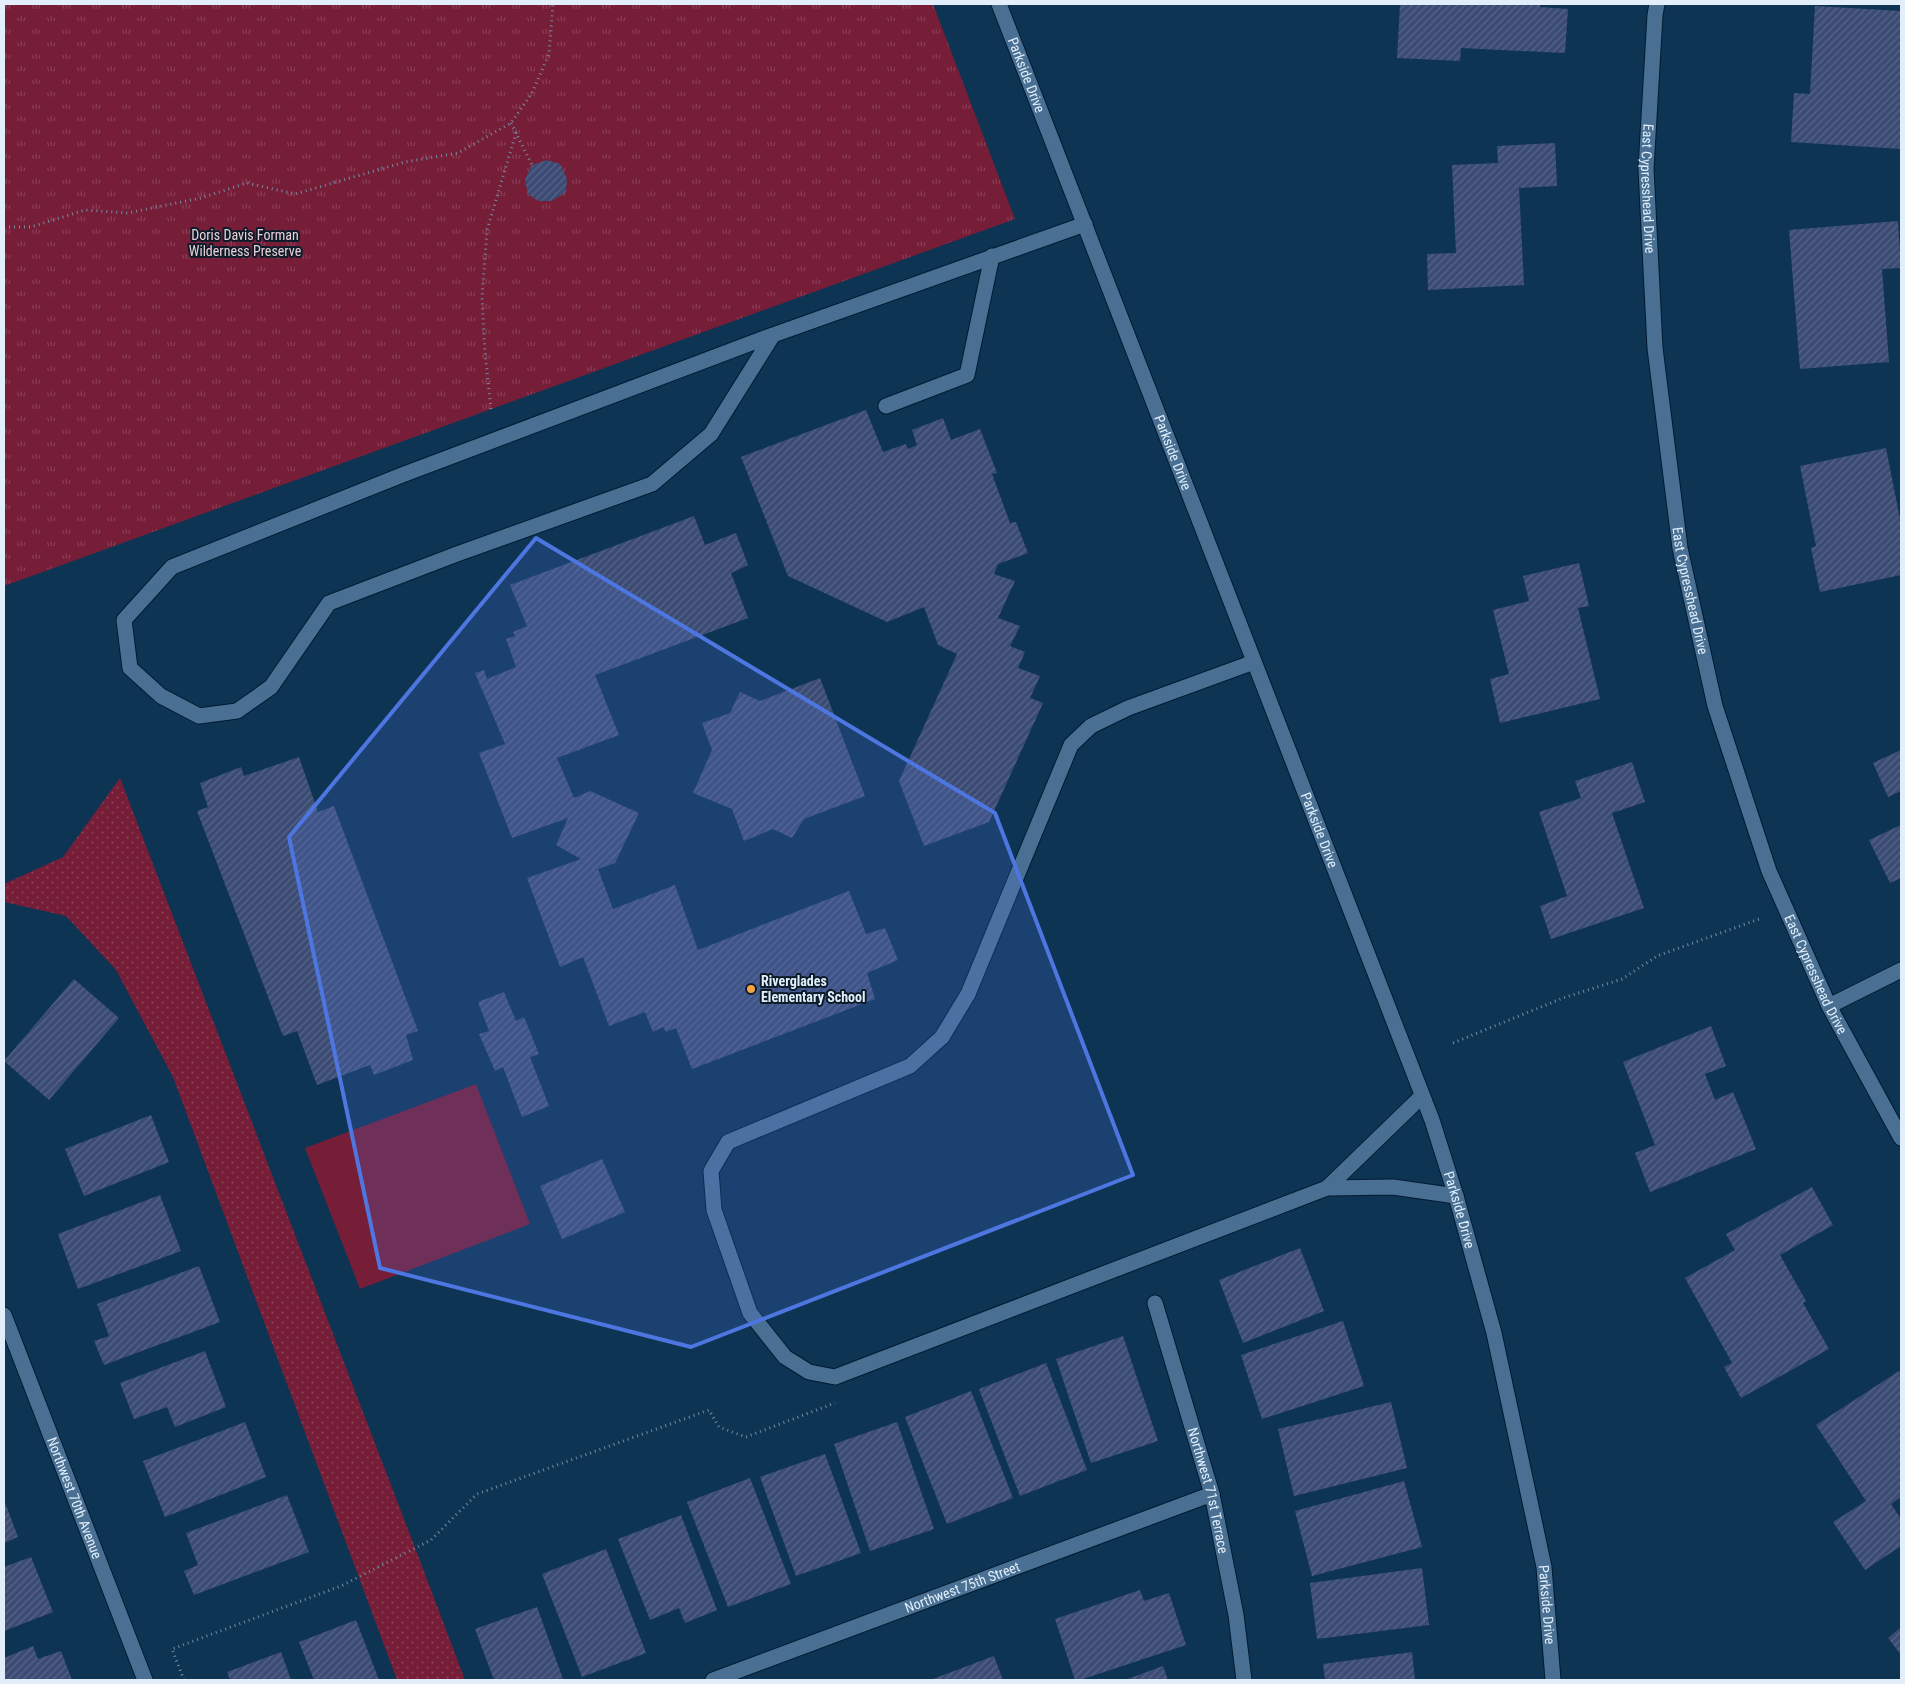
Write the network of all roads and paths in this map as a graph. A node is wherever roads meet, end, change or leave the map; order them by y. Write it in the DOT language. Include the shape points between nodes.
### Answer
graph roads {
  1 [pos="553,4"];
  2 [pos="999,4"];
  3 [pos="1657,4"];
  4 [pos="511,123"];
  5 [pos="516,133"];
  6 [pos="532,165"];
  7 [pos="1085,224"];
  8 [pos="4,228"];
  9 [pos="992,256"];
  10 [pos="773,335"];
  11 [pos="886,406"];
  12 [pos="491,409"];
  13 [pos="1254,662"];
  14 [pos="1786,909"];
  15 [pos="1901,970"];
  16 [pos="1829,1006"];
  17 [pos="1453,1042"];
  18 [pos="1422,1096"];
  19 [pos="1901,1138"];
  20 [pos="1327,1188"];
  21 [pos="1456,1196"];
  22 [pos="1155,1303"];
  23 [pos="4,1315"];
  24 [pos="840,1402"];
  25 [pos="1212,1494"];
  26 [pos="145,1680"];
  27 [pos="184,1680"];
  28 [pos="713,1680"];
  29 [pos="1244,1680"];
  30 [pos="1553,1680"];
  1 -- 4 [label="path" via="549,54 532,93"];
  2 -- 7 [label="street, Parkside Drive"];
  3 -- 14 [label="street, East Cypresshead Drive" via="1646,169 1655,348 1680,548 1715,706 1769,872"];
  4 -- 5 [label="path"];
  4 -- 8 [label="path" via="458,153 405,162 295,194 247,183 201,198 128,213 85,210 31,227"];
  5 -- 6 [label="path"];
  5 -- 12 [label="path" via="486,230 482,298"];
  7 -- 9 [label="street"];
  7 -- 13 [label="street, Parkside Drive"];
  9 -- 10 [label="street"];
  9 -- 11 [label="street" via="967,375"];
  10 -- 10 [label="street" via="402,475 172,567 124,620 130,668 161,696 199,716 237,711 271,687 329,603 652,484 710,434"];
  13 -- 18 [label="street, Parkside Drive"];
  13 -- 20 [label="street" via="1128,708 1091,726 1071,745 968,994 942,1037 910,1066 728,1142 711,1171 714,1210 750,1313 785,1357 809,1372 835,1377"];
  14 -- 16 [label="street, East Cypresshead Drive"];
  14 -- 17 [label="path" via="1657,956 1622,979 1563,998"];
  15 -- 16 [label="street"];
  16 -- 19 [label="street, East Cypresshead Drive"];
  18 -- 20 [label="street"];
  18 -- 21 [label="street, Parkside Drive"];
  20 -- 21 [label="street" via="1393,1187"];
  21 -- 30 [label="street, Parkside Drive" via="1494,1333 1544,1568"];
  22 -- 25 [label="street, Northwest 71st Terrace"];
  23 -- 26 [label="street, Northwest 70th Avenue"];
  24 -- 27 [label="path" via="746,1437 719,1427 709,1410 477,1494 432,1540 341,1586 172,1650"];
  25 -- 28 [label="street, Northwest 75th Street"];
  25 -- 29 [label="street, Northwest 71st Terrace" via="1236,1615"];
}
